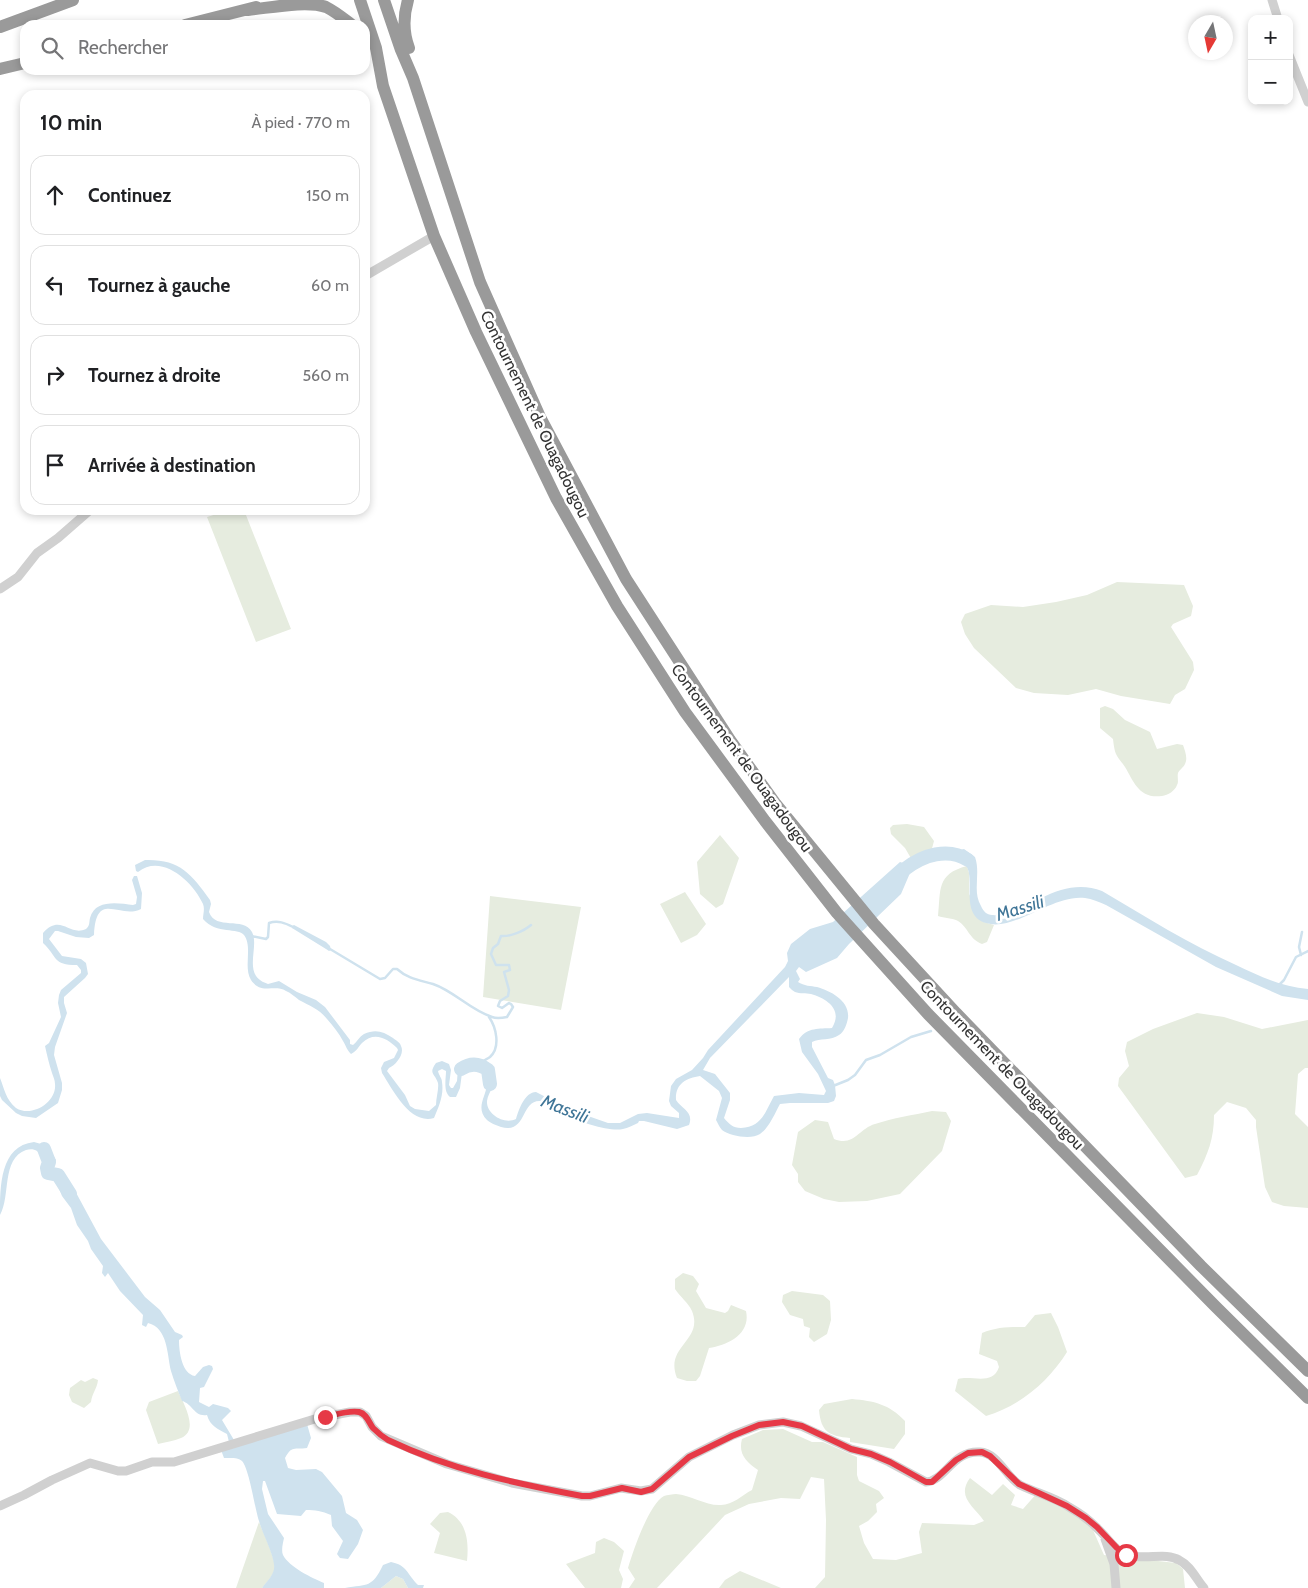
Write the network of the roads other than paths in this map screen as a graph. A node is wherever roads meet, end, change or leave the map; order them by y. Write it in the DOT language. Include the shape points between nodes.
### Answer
graph roads {
  1 [pos="74,0"];
  2 [pos="277,0"];
  3 [pos="360,0"];
  4 [pos="384,0"];
  5 [pos="408,0"];
  6 [pos="1272,0"];
  7 [pos="248,10"];
  8 [pos="1277,15"];
  9 [pos="207,20"];
  10 [pos="346,20"];
  11 [pos="367,20"];
  12 [pos="0,27"];
  13 [pos="370,30"];
  14 [pos="370,57"];
  15 [pos="1291,60"];
  16 [pos="20,64"];
  17 [pos="0,69"];
  18 [pos="413,78"];
  19 [pos="383,86"];
  20 [pos="1308,102"];
  21 [pos="434,236"];
  22 [pos="370,273"];
  23 [pos="84,515"];
  24 [pos="0,589"];
  25 [pos="1308,1371"];
  26 [pos="1308,1398"];
  27 [pos="0,1506"];
  28 [pos="1104,1536"];
  29 [pos="1116,1588"];
  30 [pos="1204,1588"];
  1 -- 12 [label="highway"];
  2 -- 7 [label="highway"];
  3 -- 11 [label="highway, Contournement de Ouagadougou"];
  4 -- 18 [label="highway, Contournement de Ouagadougou"];
  5 -- 18 [label="highway" via="404,14 405,33"];
  6 -- 8 [label="street"];
  7 -- 9 [label="highway"];
  7 -- 10 [label="highway" via="324,6"];
  13 -- 19 [label="highway, Contournement de Ouagadougou"];
  14 -- 19 [label="highway"];
  15 -- 20 [label="street"];
  16 -- 17 [label="highway"];
  18 -- 25 [label="highway, Contournement de Ouagadougou" via="480,282 540,417 626,579 730,740 775,803 874,924 1201,1266"];
  19 -- 21 [label="highway, Contournement de Ouagadougou"];
  21 -- 22 [label="street"];
  21 -- 26 [label="highway, Contournement de Ouagadougou" via="515,416 556,498 617,606 685,712 764,821 837,913 928,1014"];
  23 -- 24 [label="street" via="38,553 18,577"];
  27 -- 28 [label="street" via="90,1463 126,1471 152,1462 174,1462 318,1418 350,1412 366,1416 372,1427 387,1439 447,1464 512,1483 582,1496 622,1488 641,1492 652,1489 689,1457 759,1425 783,1422 802,1426 851,1449 871,1454 926,1482 932,1482 968,1453 982,1452 1019,1484 1067,1506 1097,1527"];
  28 -- 29 [label="street" via="1114,1564"];
  28 -- 30 [label="street" via="1126,1555 1180,1561"];
}
